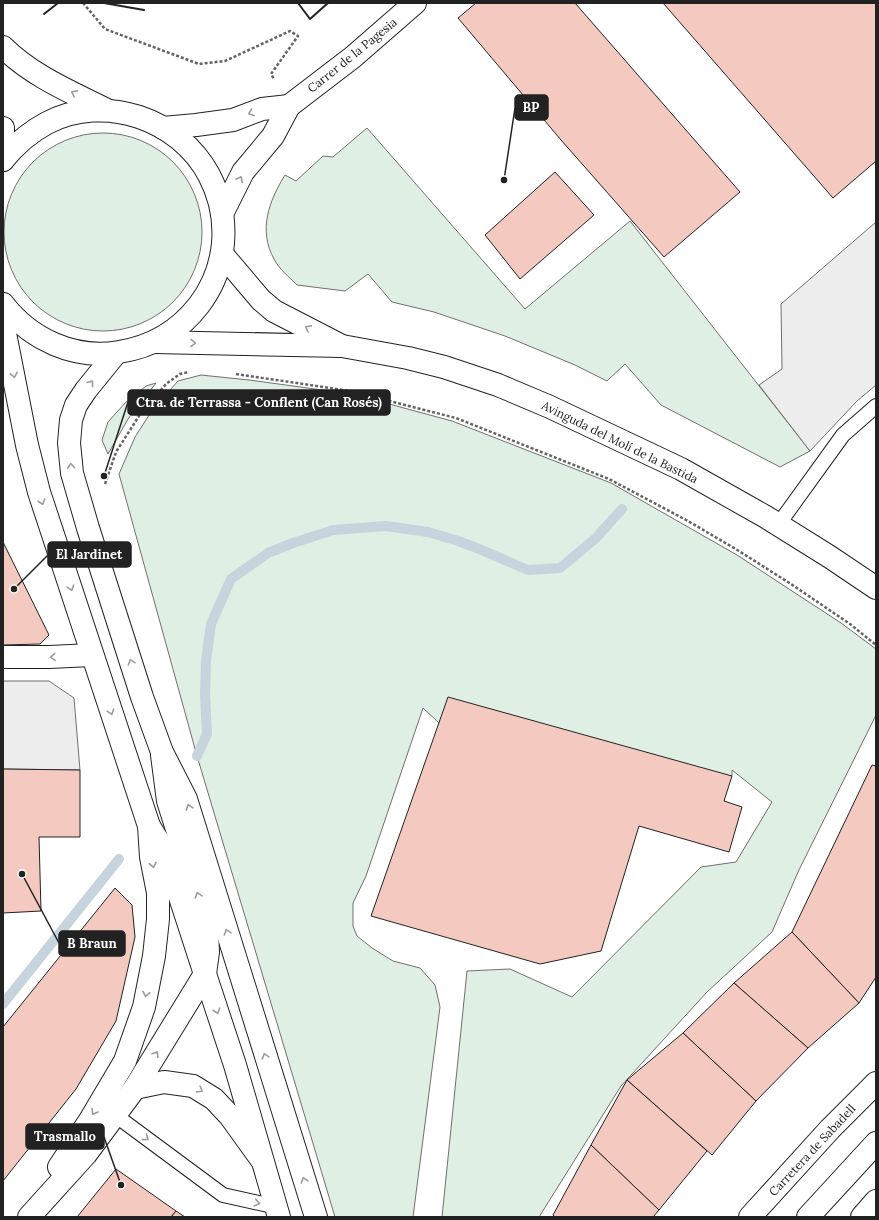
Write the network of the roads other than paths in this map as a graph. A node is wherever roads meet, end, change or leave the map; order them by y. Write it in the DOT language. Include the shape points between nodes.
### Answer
graph roads {
  1 [pos="415,3"];
  2 [pos="3,48"];
  3 [pos="289,106"];
  4 [pos="108,110"];
  5 [pos="3,128"];
  6 [pos="163,128"];
  7 [pos="3,160"];
  8 [pos="222,214"];
  9 [pos="222,254"];
  10 [pos="3,304"];
  11 [pos="3,323"];
  12 [pos="154,342"];
  13 [pos="342,346"];
  14 [pos="116,353"];
  15 [pos="876,406"];
  16 [pos="778,524"];
  17 [pos="876,588"];
  18 [pos="92,655"];
  19 [pos="3,657"];
  20 [pos="162,752"];
  21 [pos="149,826"];
  22 [pos="205,974"];
  23 [pos="876,1083"];
  24 [pos="135,1088"];
  25 [pos="115,1115"];
  26 [pos="876,1143"];
  27 [pos="262,1160"];
  28 [pos="876,1201"];
  29 [pos="278,1212"];
  30 [pos="28,1217"];
  31 [pos="316,1217"];
  32 [pos="750,1217"];
  33 [pos="808,1217"];
  34 [pos="862,1217"];
  1 -- 3 [label="main road, Carrer de la Pagesia" via="353,57"];
  4 -- 2 [label="main road, one-way" via="35,73"];
  3 -- 6 [label="main road, one-way" via="262,109 233,120"];
  8 -- 3 [label="main road, one-way" via="243,172 273,136"];
  4 -- 6 [label="main road" via="145,118"];
  4 -- 7 [label="main road" via="66,116 48,123 16,145"];
  5 -- 7 [label="main road"];
  6 -- 8 [label="main road" via="185,144 203,164 215,188"];
  8 -- 9 [label="main road"];
  9 -- 12 [label="main road" via="216,276 196,309 174,330"];
  13 -- 9 [label="main road, one-way" via="274,311 239,276"];
  10 -- 14 [label="main road" via="26,328 44,340 65,349 86,353"];
  11 -- 18 [label="main road, one-way" via="39,492"];
  12 -- 13 [label="main road, one-way"];
  12 -- 14 [label="main road"];
  13 -- 16 [label="main road, Avinguda del Molí de la Bastida" via="408,358 498,385 681,469"];
  20 -- 14 [label="main road, one-way" via="117,620 72,474 69,443 71,420 76,406"];
  15 -- 16 [label="lane" via="843,435"];
  16 -- 17 [label="main road, Avinguda del Molí de la Bastida"];
  18 -- 19 [label="main road, one-way"];
  18 -- 21 [label="main road, one-way"];
  22 -- 20 [label="main road, one-way" via="207,932 168,801"];
  31 -- 20 [label="main road, one-way" via="186,799"];
  21 -- 22 [label="main road" via="166,854"];
  21 -- 30 [label="main road, one-way" via="151,857 158,893 158,919 144,1007 125,1061"];
  24 -- 22 [label="main road, one-way"];
  22 -- 27 [label="main road, one-way" via="253,1122"];
  23 -- 32 [label="main road, Carretera de Sabadell" via="830,1129"];
  24 -- 25 [label="main road"];
  24 -- 27 [label="main road, one-way" via="164,1082 194,1086 214,1098"];
  25 -- 29 [label="lane, one-way" via="223,1195"];
  25 -- 30 [label="main road" via="86,1154"];
  26 -- 33 [label="main road"];
  27 -- 29 [label="main road"];
  28 -- 34 [label="main road"];
}
